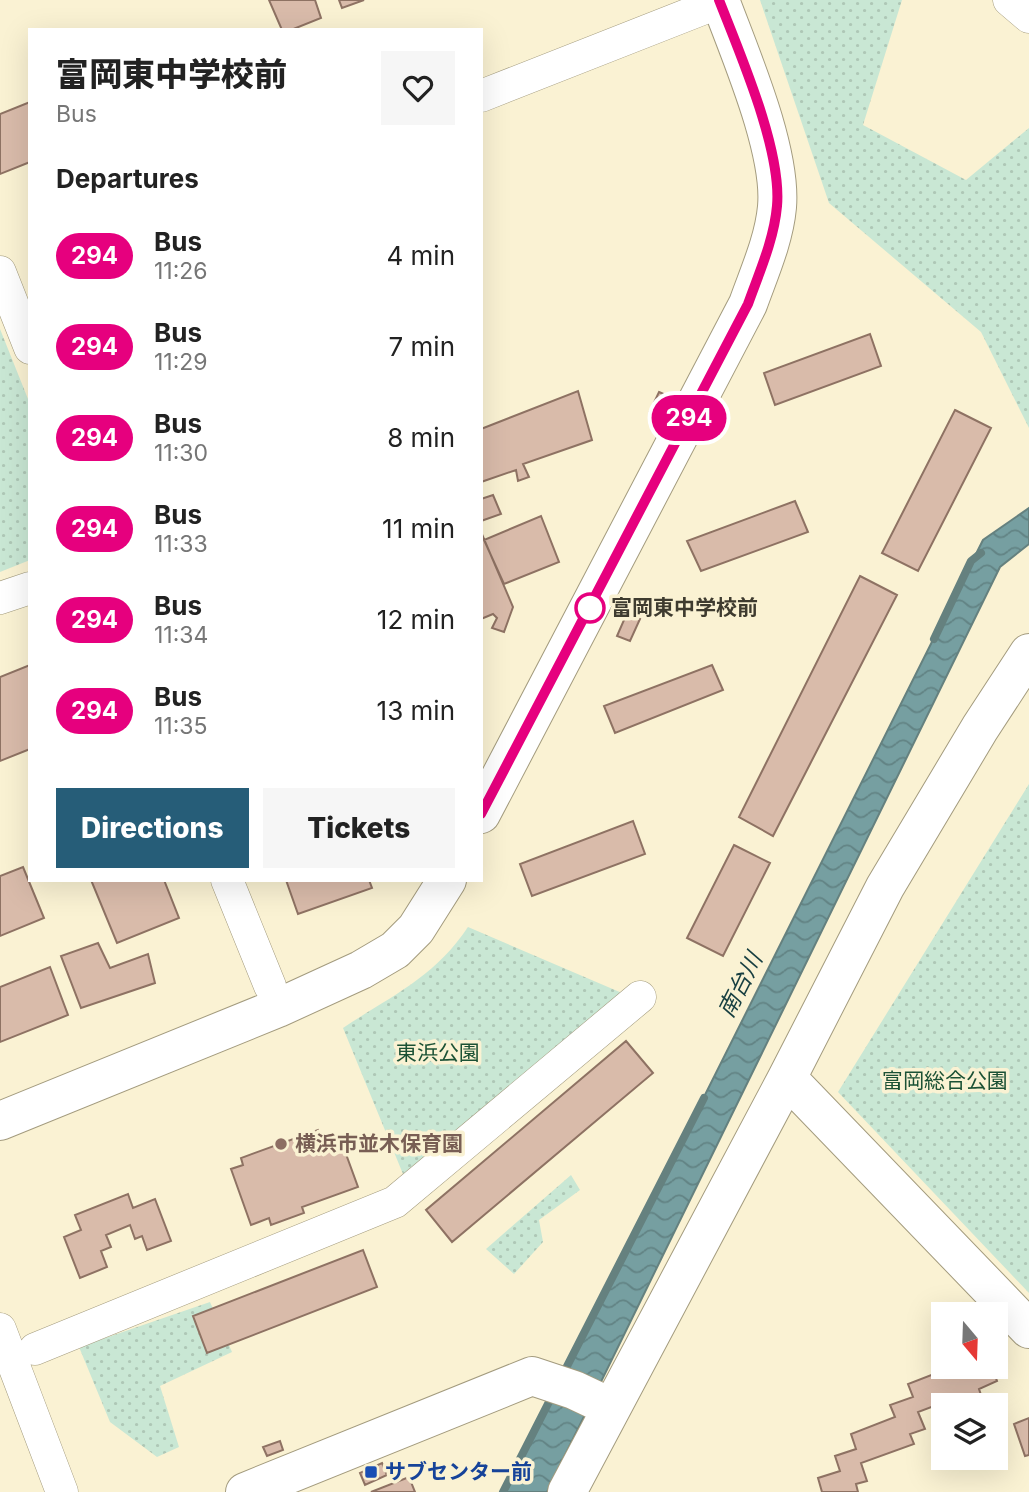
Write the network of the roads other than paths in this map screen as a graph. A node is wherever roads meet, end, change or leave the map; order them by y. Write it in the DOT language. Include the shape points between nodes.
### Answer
graph roads {
  1 [pos="720,1"];
  2 [pos="483,95"];
  3 [pos="9,278"];
  4 [pos="28,341"];
  5 [pos="28,588"];
  6 [pos="0,598"];
  7 [pos="1029,653"];
  8 [pos="483,810"];
  9 [pos="228,882"];
  10 [pos="446,882"];
  11 [pos="270,986"];
  12 [pos="640,997"];
  13 [pos="788,1078"];
  14 [pos="0,1121"];
  15 [pos="0,1329"];
  16 [pos="1029,1329"];
  17 [pos="35,1349"];
  18 [pos="610,1407"];
  19 [pos="62,1492"];
  20 [pos="244,1492"];
  21 [pos="567,1492"];
  1 -- 2 [label="street"];
  1 -- 8 [label="street" via="773,161 777,206 772,237 748,304"];
  3 -- 4 [label="street"];
  5 -- 6 [label="street"];
  7 -- 13 [label="street" via="885,887"];
  9 -- 11 [label="street"];
  10 -- 14 [label="street" via="416,929 395,950 361,970"];
  12 -- 17 [label="street" via="395,1202"];
  13 -- 16 [label="street"];
  13 -- 18 [label="street"];
  15 -- 19 [label="street"];
  18 -- 20 [label="street" via="532,1376"];
  18 -- 21 [label="street"];
}
